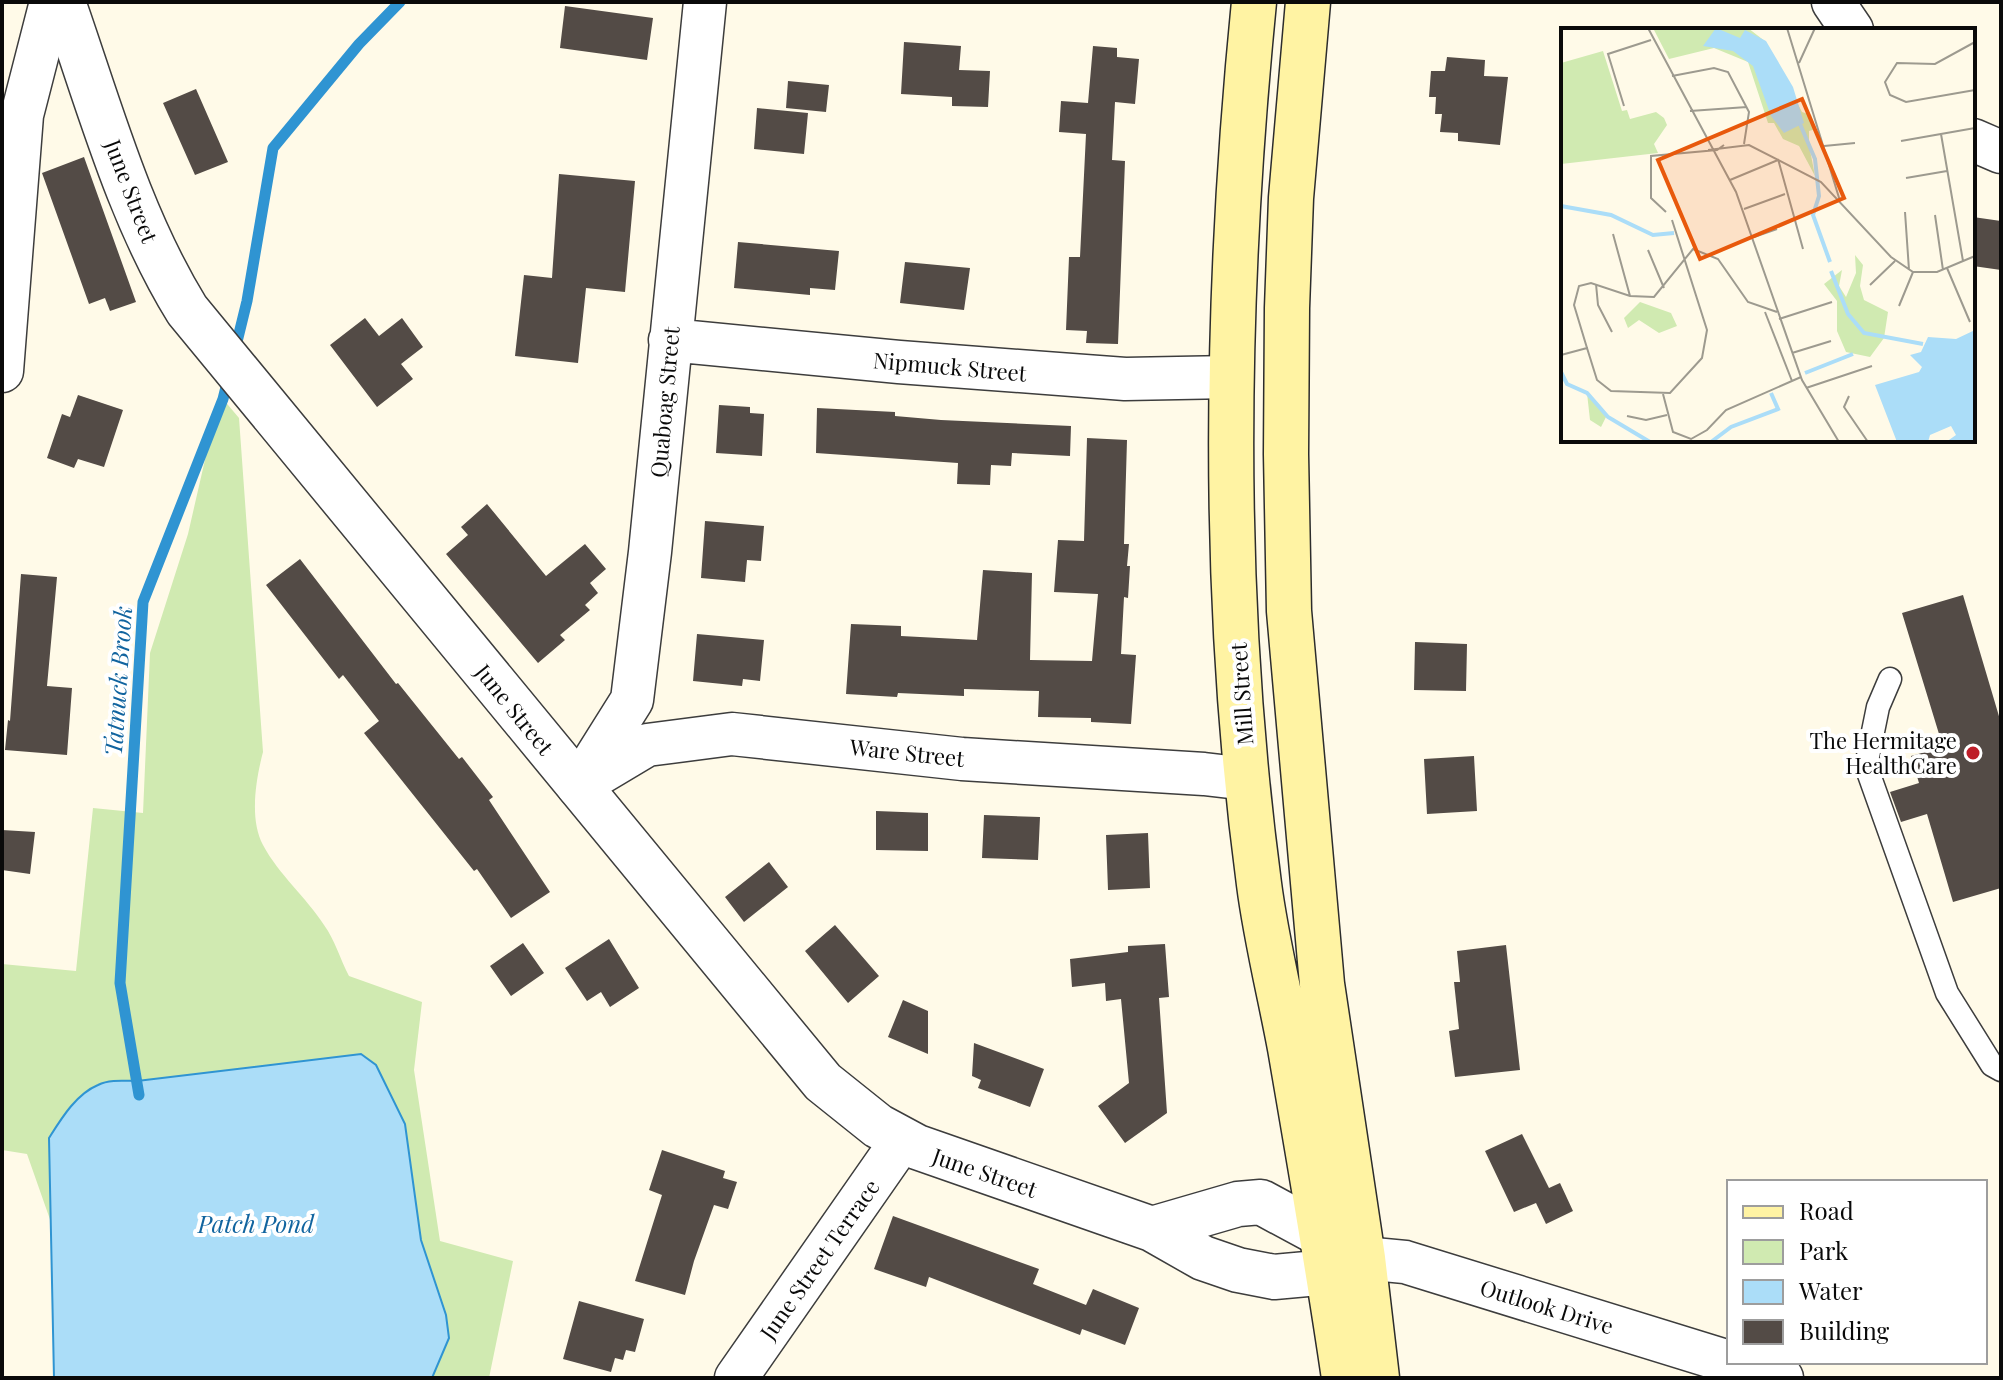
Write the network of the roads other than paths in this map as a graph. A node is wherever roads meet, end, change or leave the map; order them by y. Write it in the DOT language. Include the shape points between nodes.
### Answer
graph roads {
  1 [pos="51,2"];
  2 [pos="63,2"];
  3 [pos="705,2"];
  4 [pos="1254,2"];
  5 [pos="1308,2"];
  6 [pos="1833,2"];
  7 [pos="1851,28"];
  8 [pos="1975,141"];
  9 [pos="2001,152"];
  10 [pos="670,340"];
  11 [pos="2,371"];
  12 [pos="1231,377"];
  13 [pos="1890,679"];
  14 [pos="1247,779"];
  15 [pos="578,786"];
  16 [pos="2001,1070"];
  17 [pos="902,1140"];
  18 [pos="1152,1229"];
  19 [pos="1338,1255"];
  20 [pos="1727,1361"];
  21 [pos="1736,1364"];
  22 [pos="736,1378"];
  23 [pos="1344,1378"];
  24 [pos="1377,1378"];
  25 [pos="1782,1378"];
  1 -- 11 [label="street" via="22,115"];
  2 -- 15 [label="street, June Street" via="139,214 187,310"];
  3 -- 10 [label="street, Quaboag Street"];
  4 -- 12 [label="main road, Mill Street"];
  5 -- 19 [label="main road, Mill Street" via="1287,308 1289,611 1322,984"];
  6 -- 7 [label="street"];
  8 -- 9 [label="street"];
  10 -- 12 [label="street, Nipmuck Street" via="1125,379"];
  10 -- 15 [label="street, Quaboag Street" via="632,700"];
  12 -- 14 [label="main road, Mill Street" via="1235,618"];
  13 -- 16 [label="lane" via="1878,707 1866,766 1947,993 1992,1065"];
  14 -- 15 [label="street, Ware Street" via="962,759 732,734 647,745"];
  14 -- 19 [label="main road, Mill Street" via="1259,888"];
  15 -- 17 [label="street, June Street" via="809,1067 848,1104"];
  17 -- 18 [label="street, June Street"];
  17 -- 22 [label="street, June Street Terrace"];
  18 -- 19 [label="street, June Street" via="1203,1258 1274,1277"];
  18 -- 19 [label="street" via="1261,1202"];
  19 -- 20 [label="street, Outlook Drive" via="1405,1262"];
  19 -- 23 [label="main road, Mill Street"];
  19 -- 24 [label="main road, Mill Street"];
  21 -- 25 [label="street, Outlook Drive"];
}
